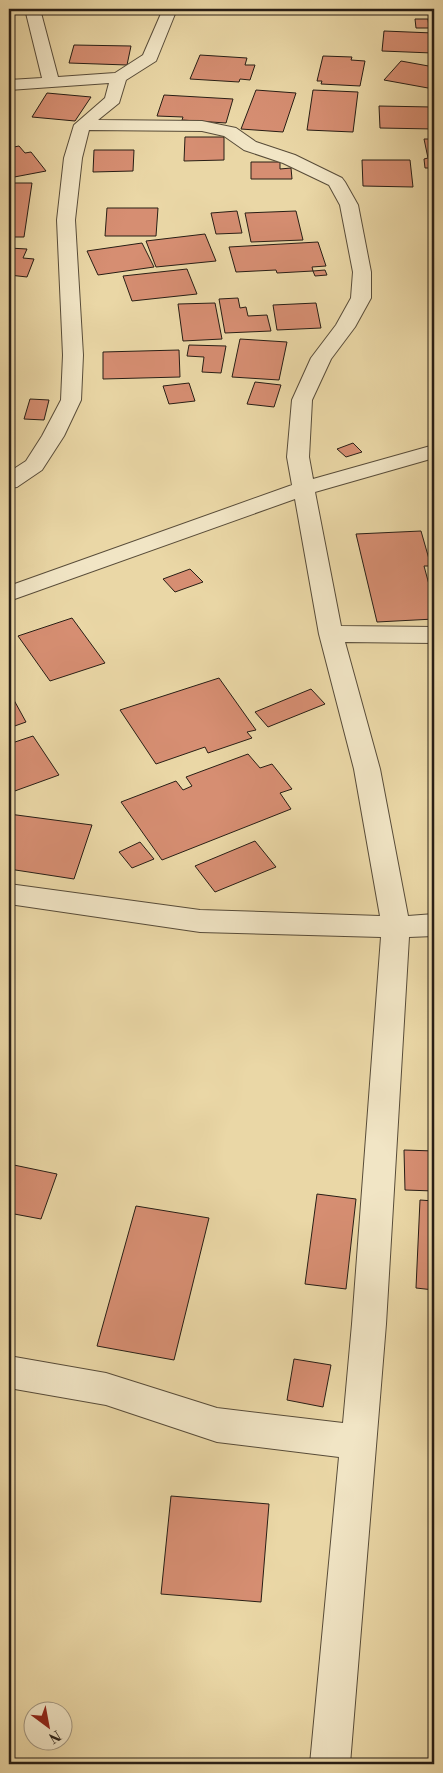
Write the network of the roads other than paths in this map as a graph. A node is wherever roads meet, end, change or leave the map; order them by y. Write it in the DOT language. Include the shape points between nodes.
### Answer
graph roads {
  1 [pos="32,9"];
  2 [pos="170,9"];
  3 [pos="119,78"];
  4 [pos="50,82"];
  5 [pos="9,85"];
  6 [pos="82,125"];
  7 [pos="434,451"];
  8 [pos="9,482"];
  9 [pos="306,488"];
  10 [pos="9,594"];
  11 [pos="331,634"];
  12 [pos="434,635"];
  13 [pos="9,894"];
  14 [pos="434,925"];
  15 [pos="396,928"];
  16 [pos="9,1372"];
  17 [pos="359,1442"];
  18 [pos="330,1764"];
  1 -- 4 [label="street"];
  2 -- 3 [label="street" via="150,58"];
  3 -- 4 [label="street"];
  3 -- 6 [label="street" via="113,100"];
  4 -- 5 [label="street"];
  6 -- 8 [label="street" via="73,158 66,220 73,355 71,400 34,465"];
  6 -- 9 [label="street" via="202,126 230,132 250,146 289,159 336,182 349,205 357,238 362,272 361,298 345,327 321,358 302,400 298,457"];
  7 -- 9 [label="street"];
  9 -- 10 [label="street"];
  9 -- 11 [label="street"];
  11 -- 12 [label="street"];
  11 -- 15 [label="street" via="366,769"];
  13 -- 15 [label="street" via="200,920"];
  14 -- 15 [label="street"];
  15 -- 17 [label="street"];
  16 -- 17 [label="street" via="106,1389 217,1425"];
  17 -- 18 [label="street"];
}
